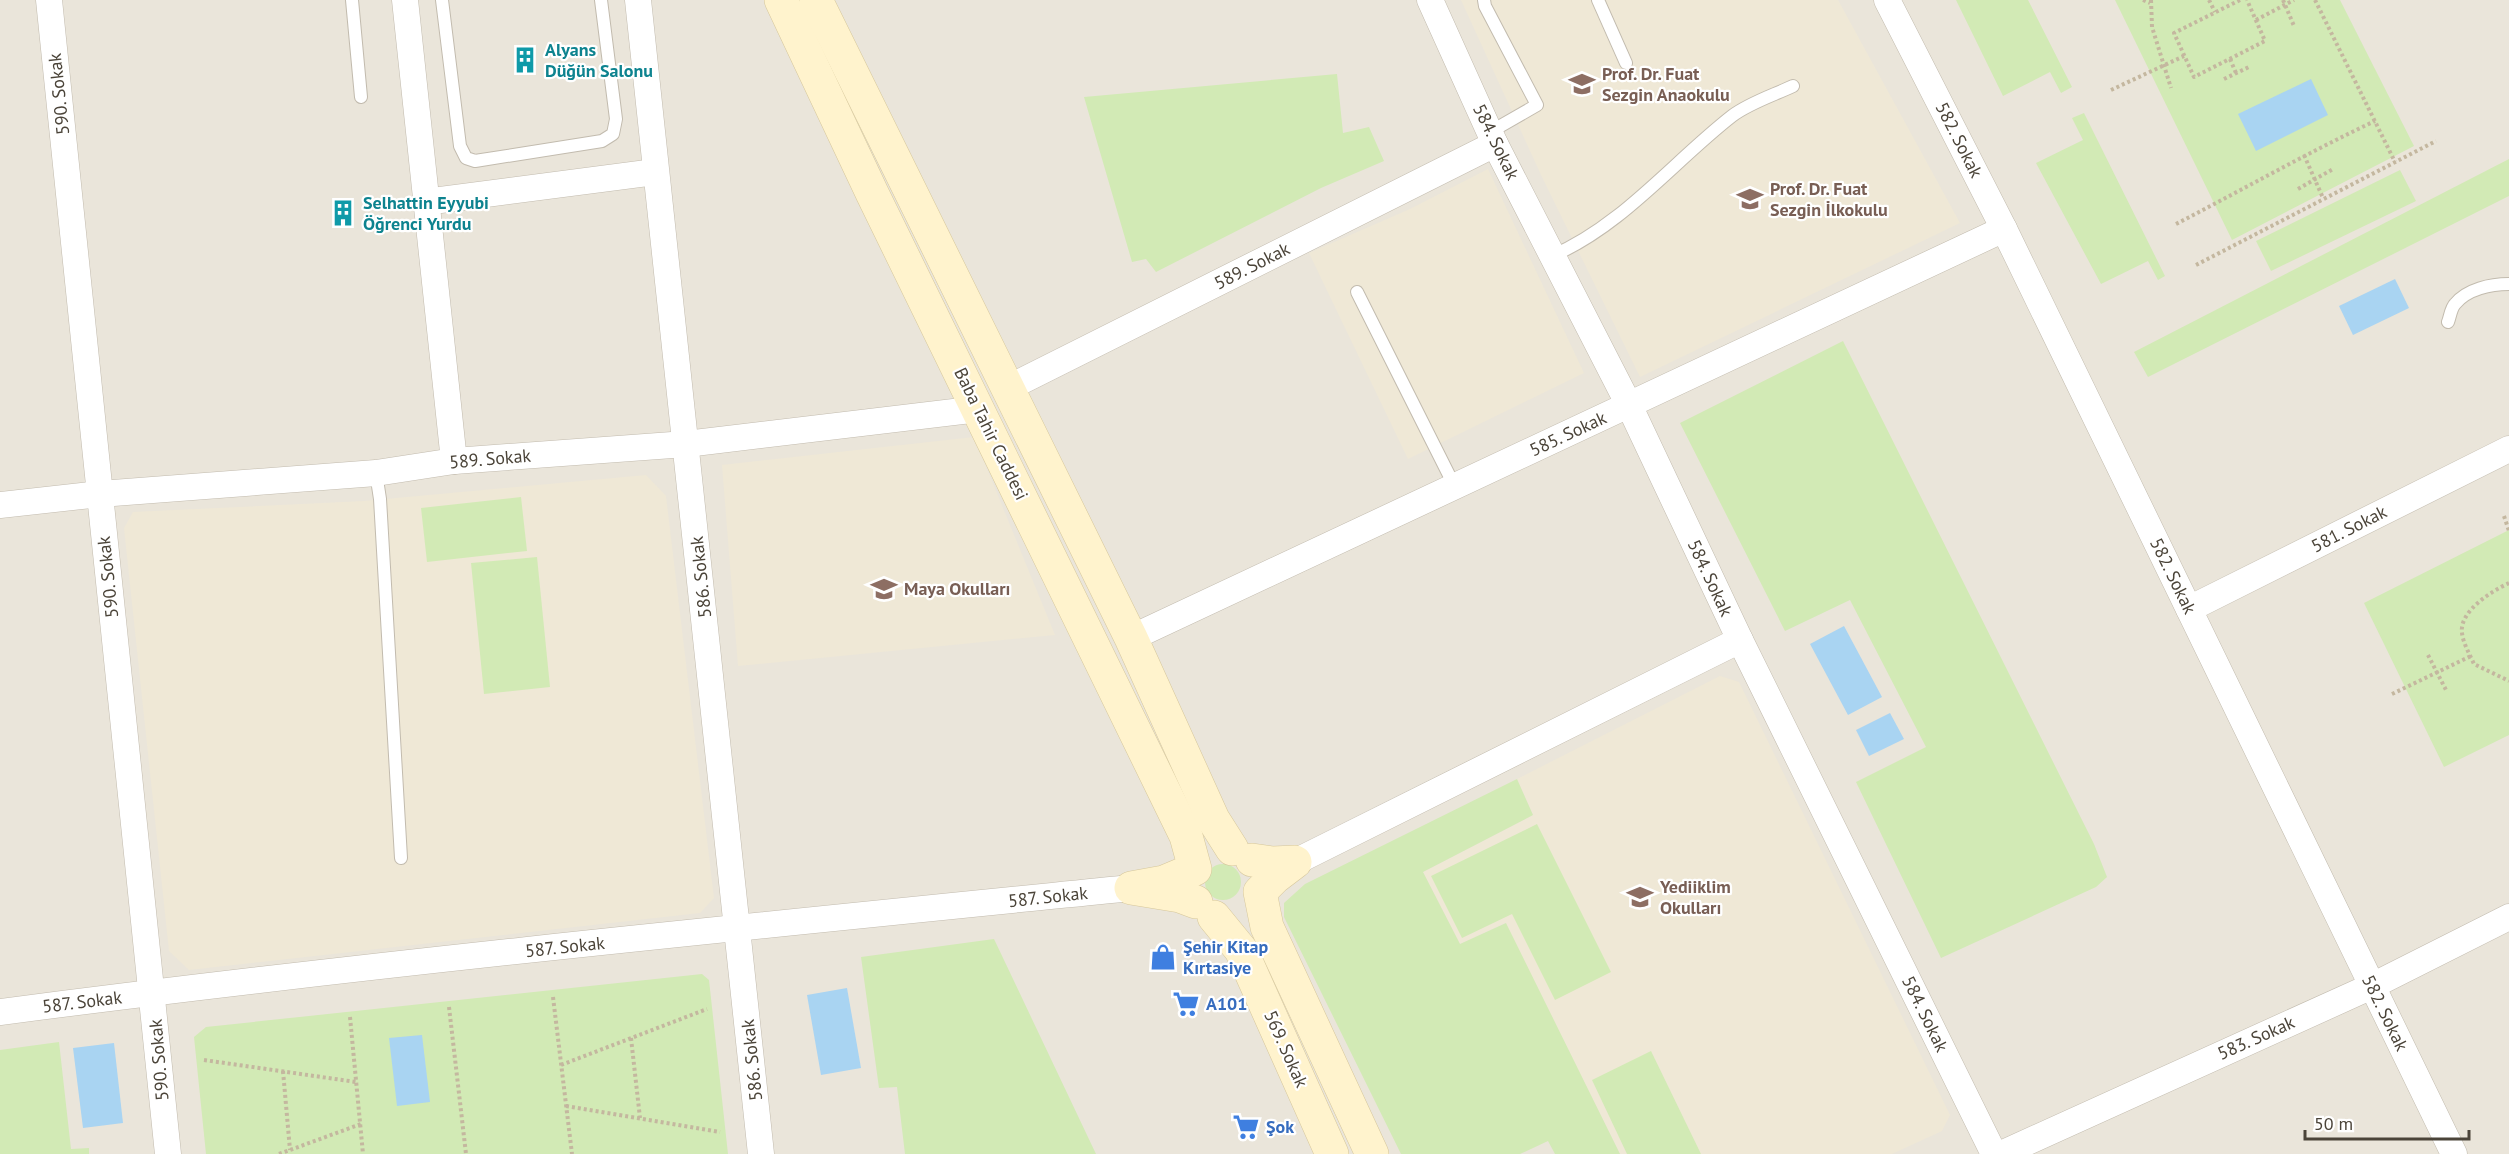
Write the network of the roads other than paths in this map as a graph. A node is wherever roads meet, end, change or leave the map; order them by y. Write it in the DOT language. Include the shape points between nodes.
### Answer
graph roads {
  1 [pos="49,0"];
  2 [pos="352,0"];
  3 [pos="405,0"];
  4 [pos="442,0"];
  5 [pos="601,0"];
  6 [pos="638,0"];
  7 [pos="781,0"];
  8 [pos="816,0"];
  9 [pos="1430,0"];
  10 [pos="1484,0"];
  11 [pos="1598,0"];
  12 [pos="1887,0"];
  13 [pos="1626,63"];
  14 [pos="1793,86"];
  15 [pos="361,97"];
  16 [pos="1493,138"];
  17 [pos="655,172"];
  18 [pos="425,202"];
  19 [pos="2004,229"];
  20 [pos="1552,256"];
  21 [pos="2509,284"];
  22 [pos="1357,292"];
  23 [pos="2448,322"];
  24 [pos="1008,388"];
  25 [pos="1629,405"];
  26 [pos="979,410"];
  27 [pos="686,444"];
  28 [pos="2509,449"];
  29 [pos="454,461"];
  30 [pos="376,473"];
  31 [pos="1455,487"];
  32 [pos="100,494"];
  33 [pos="0,504"];
  34 [pos="2189,609"];
  35 [pos="1131,638"];
  36 [pos="1740,640"];
  37 [pos="1242,855"];
  38 [pos="401,858"];
  39 [pos="1295,862"];
  40 [pos="1194,869"];
  41 [pos="1131,888"];
  42 [pos="1260,892"];
  43 [pos="1205,909"];
  44 [pos="2509,917"];
  45 [pos="738,928"];
  46 [pos="2372,986"];
  47 [pos="152,992"];
  48 [pos="0,1012"];
  49 [pos="168,1154"];
  50 [pos="761,1154"];
  51 [pos="1332,1154"];
  52 [pos="1372,1154"];
  53 [pos="1994,1154"];
  54 [pos="2001,1154"];
  55 [pos="2454,1154"];
  1 -- 32 [label="street, 590. Sokak"];
  2 -- 15 [label="lane"];
  3 -- 18 [label="street"];
  4 -- 5 [label="lane" via="460,146 466,158 475,161 602,141 613,134 616,119"];
  6 -- 17 [label="street, 586. Sokak"];
  7 -- 26 [label="street, Baba Tahir Caddesi"];
  8 -- 24 [label="street, Baba Tahir Caddesi"];
  9 -- 16 [label="street, 584. Sokak"];
  10 -- 16 [label="lane" via="1537,105"];
  11 -- 13 [label="lane"];
  12 -- 19 [label="street, 582. Sokak"];
  14 -- 20 [label="lane" via="1734,114 1648,191 1576,246"];
  16 -- 20 [label="street, 584. Sokak"];
  16 -- 24 [label="street, 589. Sokak"];
  17 -- 18 [label="street"];
  17 -- 27 [label="street, 586. Sokak"];
  18 -- 29 [label="street"];
  19 -- 25 [label="street, 585. Sokak"];
  19 -- 34 [label="street, 582. Sokak"];
  20 -- 25 [label="street, 584. Sokak"];
  21 -- 23 [label="lane" via="2472,291 2454,304"];
  22 -- 31 [label="lane"];
  24 -- 35 [label="street, Baba Tahir Caddesi"];
  25 -- 31 [label="street, 585. Sokak"];
  25 -- 36 [label="street, 584. Sokak"];
  26 -- 27 [label="street, 589. Sokak"];
  26 -- 40 [label="street, Baba Tahir Caddesi" via="1186,836"];
  27 -- 29 [label="street, 589. Sokak"];
  27 -- 45 [label="street, 586. Sokak"];
  28 -- 34 [label="street, 581. Sokak"];
  29 -- 30 [label="street, 589. Sokak"];
  30 -- 32 [label="street, 589. Sokak"];
  30 -- 38 [label="lane"];
  31 -- 35 [label="street, 585. Sokak"];
  32 -- 33 [label="street, 589. Sokak"];
  32 -- 47 [label="street, 590. Sokak"];
  34 -- 46 [label="street, 582. Sokak"];
  35 -- 37 [label="street, Baba Tahir Caddesi" via="1214,819"];
  36 -- 39 [label="street"];
  36 -- 53 [label="street, 584. Sokak"];
  37 -- 39 [label="street" via="1273,863"];
  37 -- 40 [label="street" via="1221,849 1210,853"];
  37 -- 42 [label="street" via="1261,880"];
  39 -- 42 [label="street"];
  40 -- 41 [label="street" via="1164,882"];
  40 -- 43 [label="street" via="1192,891"];
  41 -- 43 [label="street" via="1180,896"];
  41 -- 45 [label="street, 587. Sokak"];
  42 -- 43 [label="street" via="1248,912 1237,917 1225,919"];
  42 -- 52 [label="street" via="1267,927"];
  43 -- 51 [label="street, 569. Sokak" via="1241,950"];
  44 -- 46 [label="street, 583. Sokak"];
  45 -- 47 [label="street, 587. Sokak"];
  45 -- 50 [label="street, 586. Sokak"];
  46 -- 54 [label="street, 583. Sokak"];
  46 -- 55 [label="street, 582. Sokak"];
  47 -- 48 [label="street, 587. Sokak"];
  47 -- 49 [label="street, 590. Sokak"];
}
